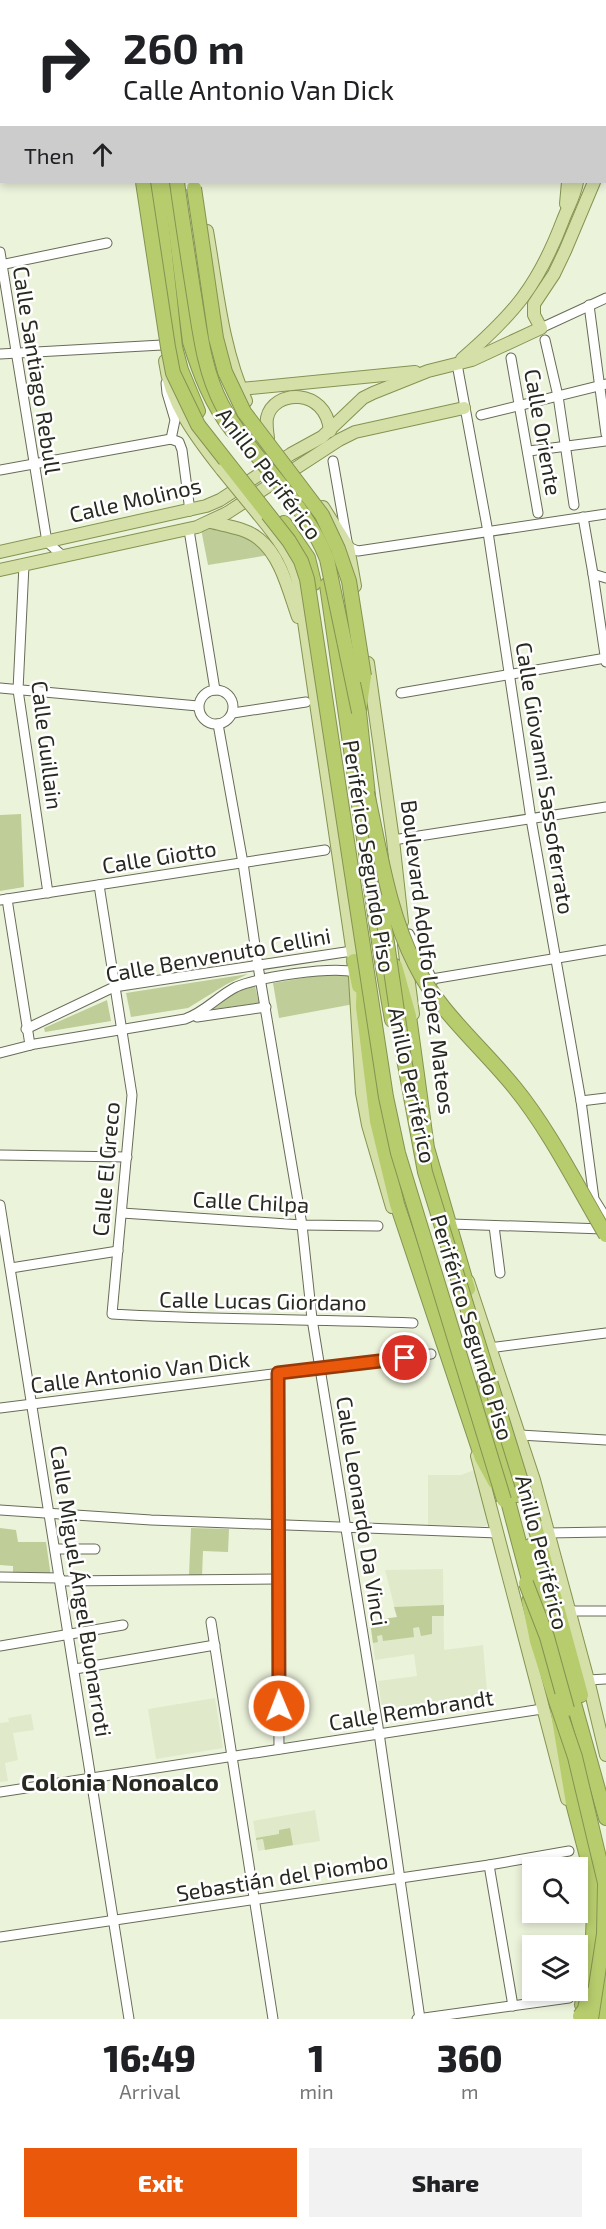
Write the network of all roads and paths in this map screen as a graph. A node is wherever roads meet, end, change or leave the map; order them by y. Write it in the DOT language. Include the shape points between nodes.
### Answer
graph roads {
  1 [pos="138,183"];
  2 [pos="143,183"];
  3 [pos="157,183"];
  4 [pos="170,183"];
  5 [pos="177,183"];
  6 [pos="567,183"];
  7 [pos="577,183"];
  8 [pos="594,183"];
  9 [pos="195,184"];
  10 [pos="564,219"];
  11 [pos="107,243"];
  12 [pos="0,252"];
  13 [pos="149,253"];
  14 [pos="1,265"];
  15 [pos="168,274"];
  16 [pos="606,298"];
  17 [pos="589,305"];
  18 [pos="541,328"];
  19 [pos="545,340"];
  20 [pos="162,345"];
  21 [pos="16,352"];
  22 [pos="0,354"];
  23 [pos="511,358"];
  24 [pos="457,364"];
  25 [pos="428,371"];
  26 [pos="167,376"];
  27 [pos="603,385"];
  28 [pos="241,389"];
  29 [pos="558,396"];
  30 [pos="520,405"];
  31 [pos="464,408"];
  32 [pos="481,415"];
  33 [pos="330,431"];
  34 [pos="606,434"];
  35 [pos="171,439"];
  36 [pos="270,440"];
  37 [pos="606,441"];
  38 [pos="566,446"];
  39 [pos="529,451"];
  40 [pos="333,460"];
  41 [pos="33,465"];
  42 [pos="0,470"];
  43 [pos="574,506"];
  44 [pos="190,510"];
  45 [pos="538,513"];
  46 [pos="606,513"];
  47 [pos="583,517"];
  48 [pos="211,522"];
  49 [pos="189,530"];
  50 [pos="488,532"];
  51 [pos="46,542"];
  52 [pos="348,547"];
  53 [pos="0,552"];
  54 [pos="64,557"];
  55 [pos="24,565"];
  56 [pos="0,570"];
  57 [pos="593,573"];
  58 [pos="606,578"];
  59 [pos="606,658"];
  60 [pos="606,663"];
  61 [pos="310,665"];
  62 [pos="510,675"];
  63 [pos="0,688"];
  64 [pos="18,690"];
  65 [pos="215,690"];
  66 [pos="401,693"];
  67 [pos="306,702"];
  68 [pos="198,706"];
  69 [pos="359,712"];
  70 [pos="233,713"];
  71 [pos="218,724"];
  72 [pos="367,793"];
  73 [pos="606,807"];
  74 [pos="531,819"];
  75 [pos="393,840"];
  76 [pos="325,850"];
  77 [pos="243,862"];
  78 [pos="99,885"];
  79 [pos="48,893"];
  80 [pos="3,899"];
  81 [pos="381,902"];
  82 [pos="401,915"];
  83 [pos="606,950"];
  84 [pos="554,958"];
  85 [pos="357,959"];
  86 [pos="258,966"];
  87 [pos="261,980"];
  88 [pos="114,987"];
  89 [pos="266,1008"];
  90 [pos="185,1019"];
  91 [pos="27,1029"];
  92 [pos="122,1030"];
  93 [pos="30,1046"];
  94 [pos="0,1053"];
  95 [pos="606,1098"];
  96 [pos="581,1101"];
  97 [pos="0,1155"];
  98 [pos="127,1157"];
  99 [pos="0,1204"];
  100 [pos="122,1213"];
  101 [pos="606,1218"];
  102 [pos="451,1224"];
  103 [pos="302,1225"];
  104 [pos="378,1226"];
  105 [pos="494,1226"];
  106 [pos="606,1229"];
  107 [pos="606,1235"];
  108 [pos="118,1251"];
  109 [pos="10,1268"];
  110 [pos="500,1273"];
  111 [pos="112,1314"];
  112 [pos="312,1319"];
  113 [pos="413,1323"];
  114 [pos="606,1333"];
  115 [pos="489,1348"];
  116 [pos="431,1354"];
  117 [pos="320,1368"];
  118 [pos="278,1373"];
  119 [pos="33,1404"];
  120 [pos="0,1408"];
  121 [pos="520,1435"];
  122 [pos="500,1439"];
  123 [pos="606,1440"];
  124 [pos="504,1500"];
  125 [pos="0,1510"];
  126 [pos="50,1513"];
  127 [pos="278,1525"];
  128 [pos="346,1528"];
  129 [pos="606,1532"];
  130 [pos="498,1533"];
  131 [pos="547,1533"];
  132 [pos="56,1549"];
  133 [pos="95,1549"];
  134 [pos="0,1577"];
  135 [pos="277,1579"];
  136 [pos="60,1580"];
  137 [pos="526,1583"];
  138 [pos="568,1611"];
  139 [pos="606,1611"];
  140 [pos="211,1622"];
  141 [pos="123,1626"];
  142 [pos="69,1634"];
  143 [pos="215,1645"];
  144 [pos="0,1646"];
  145 [pos="75,1669"];
  146 [pos="606,1679"];
  147 [pos="588,1680"];
  148 [pos="556,1701"];
  149 [pos="542,1709"];
  150 [pos="379,1733"];
  151 [pos="279,1749"];
  152 [pos="606,1755"];
  153 [pos="232,1756"];
  154 [pos="92,1778"];
  155 [pos="606,1784"];
  156 [pos="0,1792"];
  157 [pos="606,1818"];
  158 [pos="606,1847"];
  159 [pos="569,1851"];
  160 [pos="489,1865"];
  161 [pos="398,1878"];
  162 [pos="603,1880"];
  163 [pos="254,1899"];
  164 [pos="114,1920"];
  165 [pos="0,1937"];
  166 [pos="597,1983"];
  167 [pos="548,2001"];
  168 [pos="513,2006"];
  169 [pos="583,2018"];
  170 [pos="129,2019"];
  171 [pos="273,2019"];
  172 [pos="419,2019"];
  173 [pos="599,2019"];
  1 -- 13 [label="main road"];
  2 -- 124 [label="highway, Periférico Segundo Piso, bridge" via="173,373 198,426 290,541 307,579 386,1097 398,1153"];
  3 -- 15 [label="highway, Anillo Periférico"];
  4 -- 122 [label="highway, Anillo Periférico, bridge" via="190,342 197,364 217,411 283,494 318,549 415,1149"];
  5 -- 69 [label="highway, Periférico Segundo Piso, bridge" via="201,342 213,386 231,420 322,546"];
  6 -- 10 [label="main road"];
  7 -- 10 [label="main road"];
  8 -- 18 [label="main road" via="554,274 534,303 534,315"];
  9 -- 28 [label="main road, Boulevard Adolfo López Mateos" via="222,323"];
  9 -- 69 [label="highway, bridge" via="216,338 225,372 244,412 322,516 349,581 364,676"];
  10 -- 24 [label="main road" via="531,289"];
  11 -- 14 [label="street"];
  12 -- 14 [label="street, Calle Santiago Rebull"];
  13 -- 15 [label="highway"];
  13 -- 20 [label="main road"];
  14 -- 21 [label="street, Calle Santiago Rebull"];
  15 -- 85 [label="highway, Anillo Periférico" via="175,347 202,421 308,558"];
  16 -- 17 [label="street"];
  17 -- 18 [label="street"];
  17 -- 27 [label="street"];
  18 -- 24 [label="main road, Calle Molinos"];
  19 -- 29 [label="street"];
  20 -- 21 [label="street"];
  20 -- 26 [label="main road"];
  21 -- 22 [label="street"];
  21 -- 41 [label="street, Calle Santiago Rebull"];
  23 -- 30 [label="street, Calle Oriente"];
  24 -- 25 [label="main road, Calle Molinos"];
  24 -- 31 [label="street, Calle Giovanni Sassoferrato"];
  25 -- 28 [label="main road"];
  25 -- 33 [label="main road, Calle Molinos" via="363,398"];
  26 -- 35 [label="street" via="167,393 175,420"];
  26 -- 61 [label="main road, bridge" via="191,429 284,546 293,563"];
  27 -- 29 [label="street"];
  27 -- 34 [label="street"];
  28 -- 36 [label="main road, Boulevard Adolfo López Mateos" via="252,415"];
  29 -- 30 [label="street"];
  29 -- 38 [label="street"];
  30 -- 32 [label="street"];
  30 -- 39 [label="street, Calle Oriente"];
  31 -- 48 [label="main road, Calle Molinos" via="355,432"];
  31 -- 50 [label="street, Calle Giovanni Sassoferrato"];
  33 -- 36 [label="main road" via="328,419 317,403 292,397 270,410"];
  33 -- 44 [label="main road, Calle Molinos" via="220,500"];
  35 -- 41 [label="street"];
  35 -- 44 [label="street" via="179,442 182,450"];
  36 -- 52 [label="main road, Boulevard Adolfo López Mateos, bridge" via="328,514"];
  37 -- 38 [label="street"];
  38 -- 39 [label="street"];
  38 -- 43 [label="street"];
  39 -- 45 [label="street, Calle Oriente"];
  40 -- 52 [label="street"];
  41 -- 42 [label="street"];
  41 -- 51 [label="street, Calle Santiago Rebull"];
  44 -- 51 [label="main road, Calle Molinos"];
  46 -- 47 [label="street"];
  47 -- 50 [label="street"];
  47 -- 57 [label="street"];
  48 -- 49 [label="main road, Calle Molinos"];
  48 -- 61 [label="main road" via="248,532 267,548 288,589"];
  49 -- 54 [label="main road, Calle Molinos"];
  49 -- 65 [label="street"];
  50 -- 52 [label="street" via="365,551"];
  50 -- 62 [label="street, Calle Giovanni Sassoferrato"];
  51 -- 53 [label="main road, Calle Molinos"];
  51 -- 54 [label="street"];
  52 -- 75 [label="main road, Boulevard Adolfo López Mateos"];
  54 -- 55 [label="main road, Calle Molinos"];
  55 -- 56 [label="main road, Calle Molinos"];
  55 -- 64 [label="street, Calle Guillain"];
  57 -- 58 [label="street"];
  57 -- 59 [label="street"];
  59 -- 60 [label="street"];
  59 -- 62 [label="street"];
  61 -- 85 [label="main road"];
  62 -- 66 [label="street"];
  62 -- 74 [label="street, Calle Giovanni Sassoferrato"];
  63 -- 64 [label="street"];
  64 -- 68 [label="street"];
  64 -- 79 [label="street, Calle Guillain"];
  65 -- 68 [label="street" via="203,696"];
  65 -- 70 [label="street" via="232,700"];
  67 -- 70 [label="street"];
  68 -- 71 [label="street" via="205,721"];
  69 -- 72 [label="highway, Periférico Segundo Piso"];
  70 -- 71 [label="street"];
  71 -- 77 [label="street, Calle Leonardo Da Vinci"];
  72 -- 81 [label="highway, Periférico Segundo Piso, bridge"];
  72 -- 107 [label="highway, bridge" via="396,920 415,965 438,1001 532,1110"];
  73 -- 74 [label="street"];
  74 -- 75 [label="street"];
  74 -- 84 [label="street, Calle Giovanni Sassoferrato"];
  75 -- 82 [label="main road, Boulevard Adolfo López Mateos"];
  76 -- 77 [label="street, Calle Giotto"];
  77 -- 78 [label="street, Calle Giotto"];
  77 -- 86 [label="street, Calle Leonardo Da Vinci"];
  78 -- 79 [label="street, Calle Giotto"];
  78 -- 88 [label="street, Calle El Greco"];
  79 -- 80 [label="street, Calle Giotto"];
  80 -- 91 [label="street"];
  81 -- 122 [label="highway, bridge" via="409,1016 427,1148 500,1398"];
  81 -- 155 [label="highway, Periférico Segundo Piso, bridge" via="425,1172 534,1523"];
  82 -- 84 [label="street" via="432,982"];
  82 -- 102 [label="main road, Boulevard Adolfo López Mateos" via="433,1145"];
  83 -- 84 [label="street"];
  84 -- 96 [label="street, Calle Giovanni Sassoferrato"];
  85 -- 86 [label="street, Calle Benvenuto Cellini"];
  85 -- 87 [label="street" via="333,969"];
  85 -- 124 [label="highway, bridge" via="377,1121 397,1204 482,1458"];
  85 -- 130 [label="main road" via="362,1093 368,1125 394,1215 482,1471"];
  85 -- 173 [label="highway, Anillo Periférico" via="403,1154 514,1519 593,1846 602,1911"];
  86 -- 87 [label="street, Calle Leonardo Da Vinci"];
  86 -- 88 [label="street, Calle Benvenuto Cellini"];
  87 -- 89 [label="street, Calle Leonardo Da Vinci"];
  87 -- 90 [label="street" via="237,987 204,1011"];
  88 -- 91 [label="street, Calle Benvenuto Cellini"];
  88 -- 92 [label="street, Calle El Greco"];
  89 -- 90 [label="street"];
  89 -- 103 [label="street, Calle Leonardo Da Vinci"];
  90 -- 92 [label="street"];
  91 -- 93 [label="street"];
  92 -- 93 [label="street"];
  92 -- 98 [label="street, Calle El Greco" via="132,1095"];
  93 -- 94 [label="street"];
  95 -- 96 [label="street"];
  96 -- 101 [label="street, Calle Giovanni Sassoferrato" via="594,1199"];
  97 -- 98 [label="street"];
  98 -- 100 [label="street, Calle El Greco"];
  99 -- 109 [label="street, Calle Miguel Ángel Buonarroti"];
  100 -- 103 [label="street, Calle Chilpa"];
  100 -- 108 [label="street, Calle El Greco"];
  102 -- 105 [label="street"];
  102 -- 115 [label="main road, Boulevard Adolfo López Mateos"];
  103 -- 104 [label="street, Calle Chilpa"];
  103 -- 112 [label="street, Calle Leonardo Da Vinci"];
  105 -- 106 [label="street"];
  105 -- 110 [label="street"];
  108 -- 109 [label="street"];
  108 -- 111 [label="street, Calle El Greco"];
  109 -- 119 [label="street, Calle Miguel Ángel Buonarroti"];
  111 -- 112 [label="street, Calle Lucas Giordano"];
  112 -- 113 [label="street, Calle Lucas Giordano"];
  112 -- 117 [label="street, Calle Leonardo Da Vinci"];
  114 -- 115 [label="street"];
  115 -- 121 [label="main road, Boulevard Adolfo López Mateos"];
  116 -- 117 [label="street, Calle Antonio Van Dick"];
  117 -- 118 [label="street, Calle Antonio Van Dick"];
  117 -- 128 [label="street, Calle Leonardo Da Vinci"];
  118 -- 119 [label="street, Calle Antonio Van Dick"];
  118 -- 127 [label="street"];
  119 -- 120 [label="street, Calle Antonio Van Dick"];
  119 -- 126 [label="street, Calle Miguel Ángel Buonarroti"];
  121 -- 123 [label="street"];
  121 -- 131 [label="main road, Boulevard Adolfo López Mateos"];
  122 -- 157 [label="highway, Anillo Periférico"];
  124 -- 137 [label="highway, Periférico Segundo Piso"];
  125 -- 126 [label="street"];
  126 -- 127 [label="street"];
  126 -- 132 [label="street, Calle Miguel Ángel Buonarroti"];
  127 -- 128 [label="street"];
  127 -- 135 [label="street"];
  128 -- 130 [label="street"];
  128 -- 150 [label="street, Calle Leonardo Da Vinci"];
  129 -- 131 [label="street"];
  130 -- 149 [label="main road"];
  131 -- 138 [label="main road, Boulevard Adolfo López Mateos"];
  132 -- 133 [label="street"];
  132 -- 136 [label="street, Calle Miguel Ángel Buonarroti"];
  134 -- 136 [label="street"];
  135 -- 136 [label="street"];
  135 -- 151 [label="street"];
  136 -- 142 [label="street, Calle Miguel Ángel Buonarroti"];
  137 -- 148 [label="highway, Periférico Segundo Piso, bridge" via="537,1641"];
  137 -- 158 [label="highway, bridge" via="547,1637"];
  138 -- 139 [label="street"];
  138 -- 147 [label="main road, Boulevard Adolfo López Mateos"];
  140 -- 143 [label="street"];
  141 -- 142 [label="street"];
  142 -- 144 [label="street"];
  142 -- 145 [label="street, Calle Miguel Ángel Buonarroti"];
  143 -- 145 [label="street"];
  143 -- 153 [label="street"];
  145 -- 154 [label="street, Calle Miguel Ángel Buonarroti"];
  146 -- 147 [label="street"];
  147 -- 152 [label="main road, Boulevard Adolfo López Mateos"];
  148 -- 162 [label="highway, bridge"];
  148 -- 169 [label="highway, bridge" via="573,1803 590,1868 594,1910"];
  149 -- 150 [label="street, Calle Rembrandt"];
  149 -- 169 [label="main road" via="581,1849 588,1894"];
  150 -- 151 [label="street, Calle Rembrandt"];
  150 -- 161 [label="street, Calle Leonardo Da Vinci"];
  151 -- 153 [label="street, Calle Rembrandt"];
  153 -- 154 [label="street, Calle Rembrandt"];
  153 -- 163 [label="street"];
  154 -- 156 [label="street, Calle Rembrandt"];
  154 -- 164 [label="street, Calle Miguel Ángel Buonarroti"];
  159 -- 160 [label="street, Sebastián del Piombo"];
  160 -- 161 [label="street, Sebastián del Piombo"];
  160 -- 168 [label="street"];
  161 -- 163 [label="street, Sebastián del Piombo"];
  161 -- 172 [label="street, Calle Leonardo Da Vinci"];
  162 -- 166 [label="highway"];
  162 -- 169 [label="highway, bridge" via="604,1934"];
  163 -- 164 [label="street, Sebastián del Piombo"];
  163 -- 171 [label="street"];
  164 -- 165 [label="street, Sebastián del Piombo"];
  164 -- 170 [label="street, Calle Miguel Ángel Buonarroti"];
  166 -- 169 [label="highway, bridge"];
  166 -- 173 [label="highway"];
  167 -- 168 [label="street"];
  168 -- 172 [label="street"];
}
